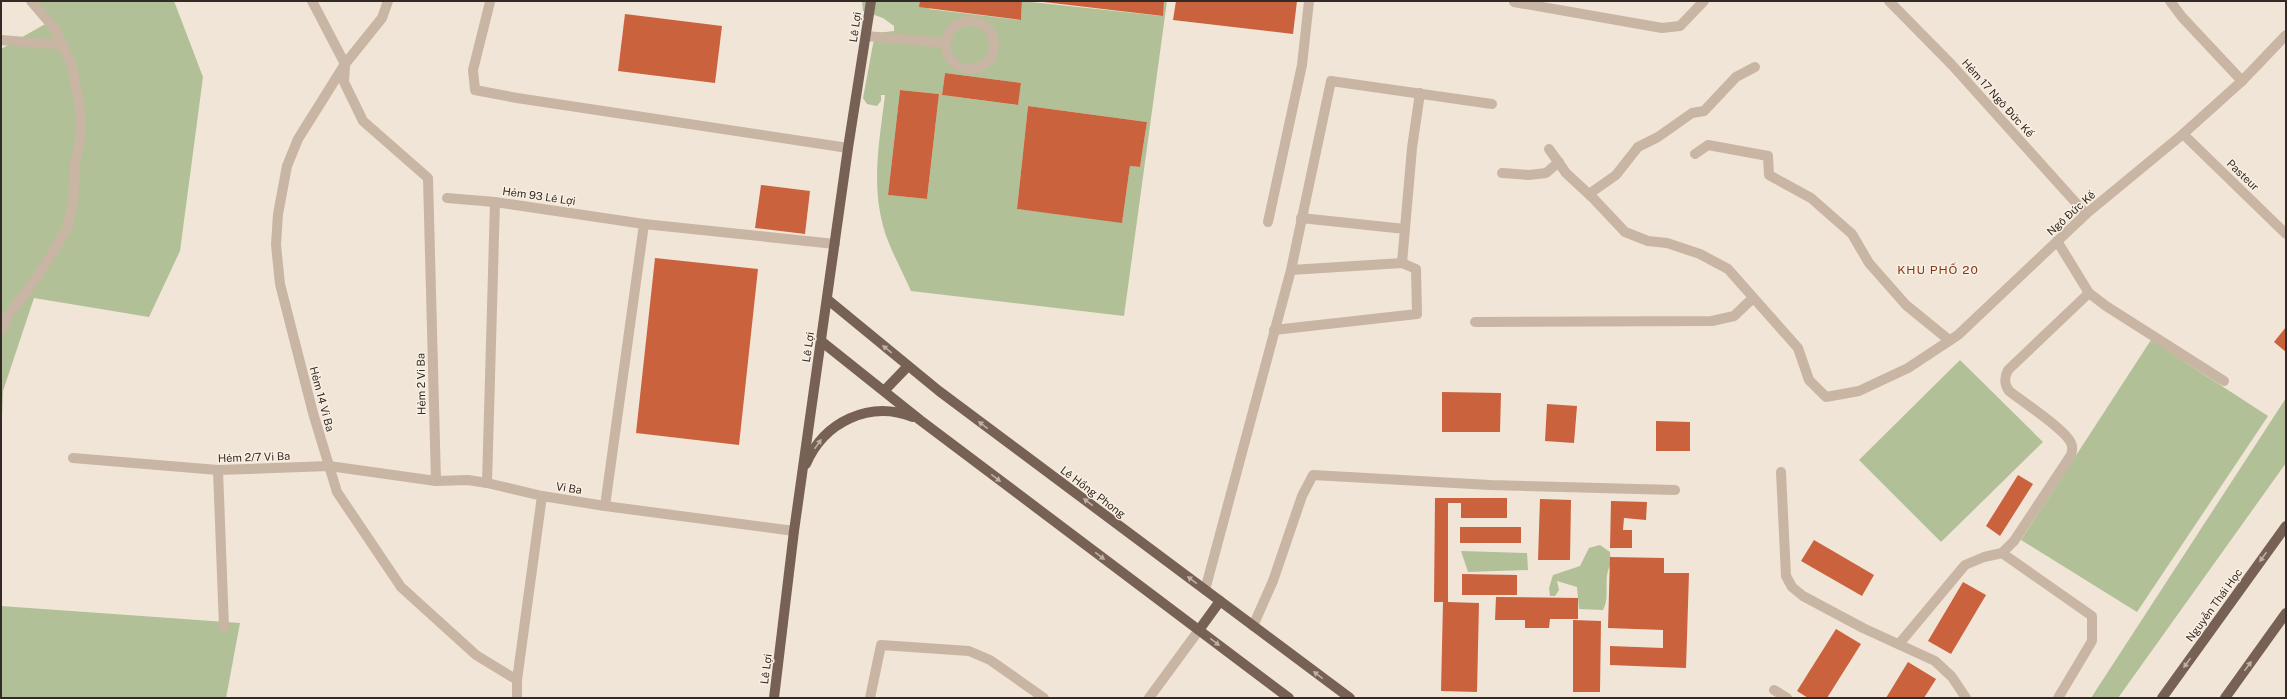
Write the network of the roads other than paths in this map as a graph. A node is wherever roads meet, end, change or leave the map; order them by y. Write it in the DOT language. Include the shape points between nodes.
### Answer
graph roads {
  1 [pos="31,1"];
  2 [pos="312,1"];
  3 [pos="388,1"];
  4 [pos="871,1"];
  5 [pos="1309,1"];
  6 [pos="1704,1"];
  7 [pos="1890,1"];
  8 [pos="2170,1"];
  9 [pos="490,2"];
  10 [pos="1514,2"];
  11 [pos="2286,35"];
  12 [pos="866,36"];
  13 [pos="1,40"];
  14 [pos="946,43"];
  15 [pos="63,45"];
  16 [pos="345,64"];
  17 [pos="1755,67"];
  18 [pos="2242,81"];
  19 [pos="1420,93"];
  20 [pos="1492,104"];
  21 [pos="2183,134"];
  22 [pos="848,148"];
  23 [pos="1549,149"];
  24 [pos="1695,154"];
  25 [pos="1559,162"];
  26 [pos="1502,172"];
  27 [pos="1589,194"];
  28 [pos="447,198"];
  29 [pos="496,202"];
  30 [pos="2086,214"];
  31 [pos="1301,218"];
  32 [pos="1268,222"];
  33 [pos="644,224"];
  34 [pos="1405,229"];
  35 [pos="2286,234"];
  36 [pos="2057,241"];
  37 [pos="835,244"];
  38 [pos="1402,263"];
  39 [pos="1291,270"];
  40 [pos="2089,293"];
  41 [pos="1753,298"];
  42 [pos="827,299"];
  43 [pos="1475,322"];
  44 [pos="1,330"];
  45 [pos="1274,330"];
  46 [pos="1949,340"];
  47 [pos="821,341"];
  48 [pos="908,366"];
  49 [pos="2224,381"];
  50 [pos="884,391"];
  51 [pos="920,420"];
  52 [pos="73,458"];
  53 [pos="329,466"];
  54 [pos="218,470"];
  55 [pos="1781,472"];
  56 [pos="802,479"];
  57 [pos="436,481"];
  58 [pos="487,483"];
  59 [pos="1675,490"];
  60 [pos="542,496"];
  61 [pos="605,506"];
  62 [pos="2286,526"];
  63 [pos="794,531"];
  64 [pos="2002,553"];
  65 [pos="1205,590"];
  66 [pos="1220,601"];
  67 [pos="2286,613"];
  68 [pos="1253,626"];
  69 [pos="224,627"];
  70 [pos="1199,630"];
  71 [pos="1899,644"];
  72 [pos="518,680"];
  73 [pos="1774,690"];
  74 [pos="517,698"];
  75 [pos="774,698"];
  76 [pos="870,698"];
  77 [pos="1044,698"];
  78 [pos="1149,698"];
  79 [pos="1289,698"];
  80 [pos="1350,698"];
  81 [pos="1787,698"];
  82 [pos="1966,698"];
  83 [pos="2058,698"];
  84 [pos="2162,698"];
  85 [pos="2225,698"];
  1 -- 15 [label="street" via="55,29"];
  2 -- 16 [label="street"];
  3 -- 16 [label="street, Hẻm 14 Vi Ba" via="382,18"];
  4 -- 12 [label="main road, Lê Lợi"];
  5 -- 32 [label="street" via="1302,65"];
  6 -- 10 [label="street" via="1680,26 1662,28"];
  7 -- 30 [label="street, Hẻm 17 Ngô Đức Kế" via="1952,65"];
  8 -- 18 [label="street"];
  9 -- 22 [label="street" via="473,70 475,90"];
  11 -- 18 [label="street, Ngô Đức Kế"];
  12 -- 14 [label="street"];
  12 -- 22 [label="main road, Lê Lợi"];
  13 -- 15 [label="street"];
  14 -- 14 [label="street" via="950,58 969,69 977,68 990,59 994,44 988,29 974,22 958,24 948,36"];
  15 -- 44 [label="street" via="72,66 81,116 73,203 66,229"];
  16 -- 53 [label="street, Hẻm 14 Vi Ba" via="298,139 287,166 278,214 276,245 280,284 312,413"];
  16 -- 57 [label="street, Hẻm 2 Vi Ba" via="344,82 363,121 428,178"];
  17 -- 27 [label="street" via="1736,76 1704,111 1692,113 1658,138 1638,147 1616,175"];
  18 -- 21 [label="street, Ngô Đức Kế"];
  19 -- 20 [label="street"];
  19 -- 31 [label="street" via="1331,81"];
  19 -- 34 [label="street"];
  21 -- 30 [label="street, Ngô Đức Kế"];
  21 -- 35 [label="street, Pasteur"];
  22 -- 37 [label="main road, Lê Lợi"];
  23 -- 25 [label="street"];
  24 -- 46 [label="street" via="1708,145 1768,156 1769,175 1811,198 1852,234 1869,263 1906,305"];
  25 -- 26 [label="street" via="1546,174"];
  25 -- 27 [label="street" via="1566,174"];
  27 -- 41 [label="street" via="1625,232 1700,254 1728,269"];
  28 -- 29 [label="street"];
  29 -- 33 [label="street, Hẻm 93 Lê Lợi"];
  29 -- 58 [label="street, Hẻm 93 Lê Lợi"];
  30 -- 36 [label="street, Ngô Đức Kế"];
  31 -- 34 [label="street"];
  31 -- 39 [label="street"];
  33 -- 37 [label="street, Hẻm 93 Lê Lợi"];
  33 -- 61 [label="street"];
  34 -- 38 [label="street"];
  36 -- 40 [label="street"];
  36 -- 46 [label="street, Ngô Đức Kế" via="1958,335"];
  37 -- 42 [label="main road, Lê Lợi"];
  38 -- 39 [label="street"];
  38 -- 45 [label="street" via="1416,269 1417,314"];
  39 -- 45 [label="street"];
  40 -- 49 [label="street"];
  40 -- 64 [label="street" via="2008,370 2005,376 2006,388 2064,435 2072,444 2072,452 2014,541"];
  41 -- 43 [label="street" via="1734,316 1712,321"];
  41 -- 46 [label="street, Ngô Đức Kế" via="1798,348 1809,380 1826,397 1859,391 1908,368"];
  42 -- 47 [label="main road, Lê Lợi"];
  48 -- 42 [label="main road, Lê Hồng Phong, one-way"];
  45 -- 65 [label="street"];
  47 -- 50 [label="main road"];
  47 -- 56 [label="main road, Lê Lợi"];
  48 -- 50 [label="main road"];
  65 -- 48 [label="main road, Lê Hồng Phong, one-way"];
  50 -- 51 [label="main road"];
  56 -- 51 [label="main road, one-way" via="814,449 824,436 842,421 863,413 879,412 904,414"];
  51 -- 70 [label="main road, one-way"];
  52 -- 54 [label="street, Hẻm 2/7 Vi Ba"];
  53 -- 54 [label="street, Hẻm 2/7 Vi Ba"];
  53 -- 57 [label="street, Hẻm 2/7 Vi Ba"];
  53 -- 72 [label="street, Hẻm 14 Vi Ba" via="337,492 401,586 476,655"];
  54 -- 69 [label="street"];
  55 -- 71 [label="street" via="1784,561 1786,576 1792,587 1803,596"];
  56 -- 63 [label="main road, Lê Lợi"];
  57 -- 58 [label="street" via="468,480"];
  58 -- 60 [label="street"];
  59 -- 68 [label="street" via="1490,485 1312,475 1302,496 1273,581"];
  60 -- 61 [label="street, Vi Ba"];
  60 -- 72 [label="street, Vi Ba"];
  61 -- 63 [label="street, Vi Ba"];
  62 -- 84 [label="main road, Nguyễn Thái Học, one-way"];
  63 -- 75 [label="main road, Lê Lợi"];
  64 -- 71 [label="street" via="1965,565"];
  64 -- 83 [label="street" via="2092,616 2092,641"];
  65 -- 66 [label="main road, Lê Hồng Phong"];
  66 -- 68 [label="main road, Lê Hồng Phong"];
  66 -- 70 [label="main road"];
  85 -- 67 [label="main road, one-way"];
  80 -- 68 [label="main road, Lê Hồng Phong, one-way"];
  70 -- 78 [label="street"];
  70 -- 79 [label="main road, one-way"];
  71 -- 82 [label="street" via="1936,661 1952,677"];
  72 -- 74 [label="street, Vi Ba"];
  73 -- 81 [label="street"];
  76 -- 77 [label="street" via="881,645 969,651 990,660"];
}
